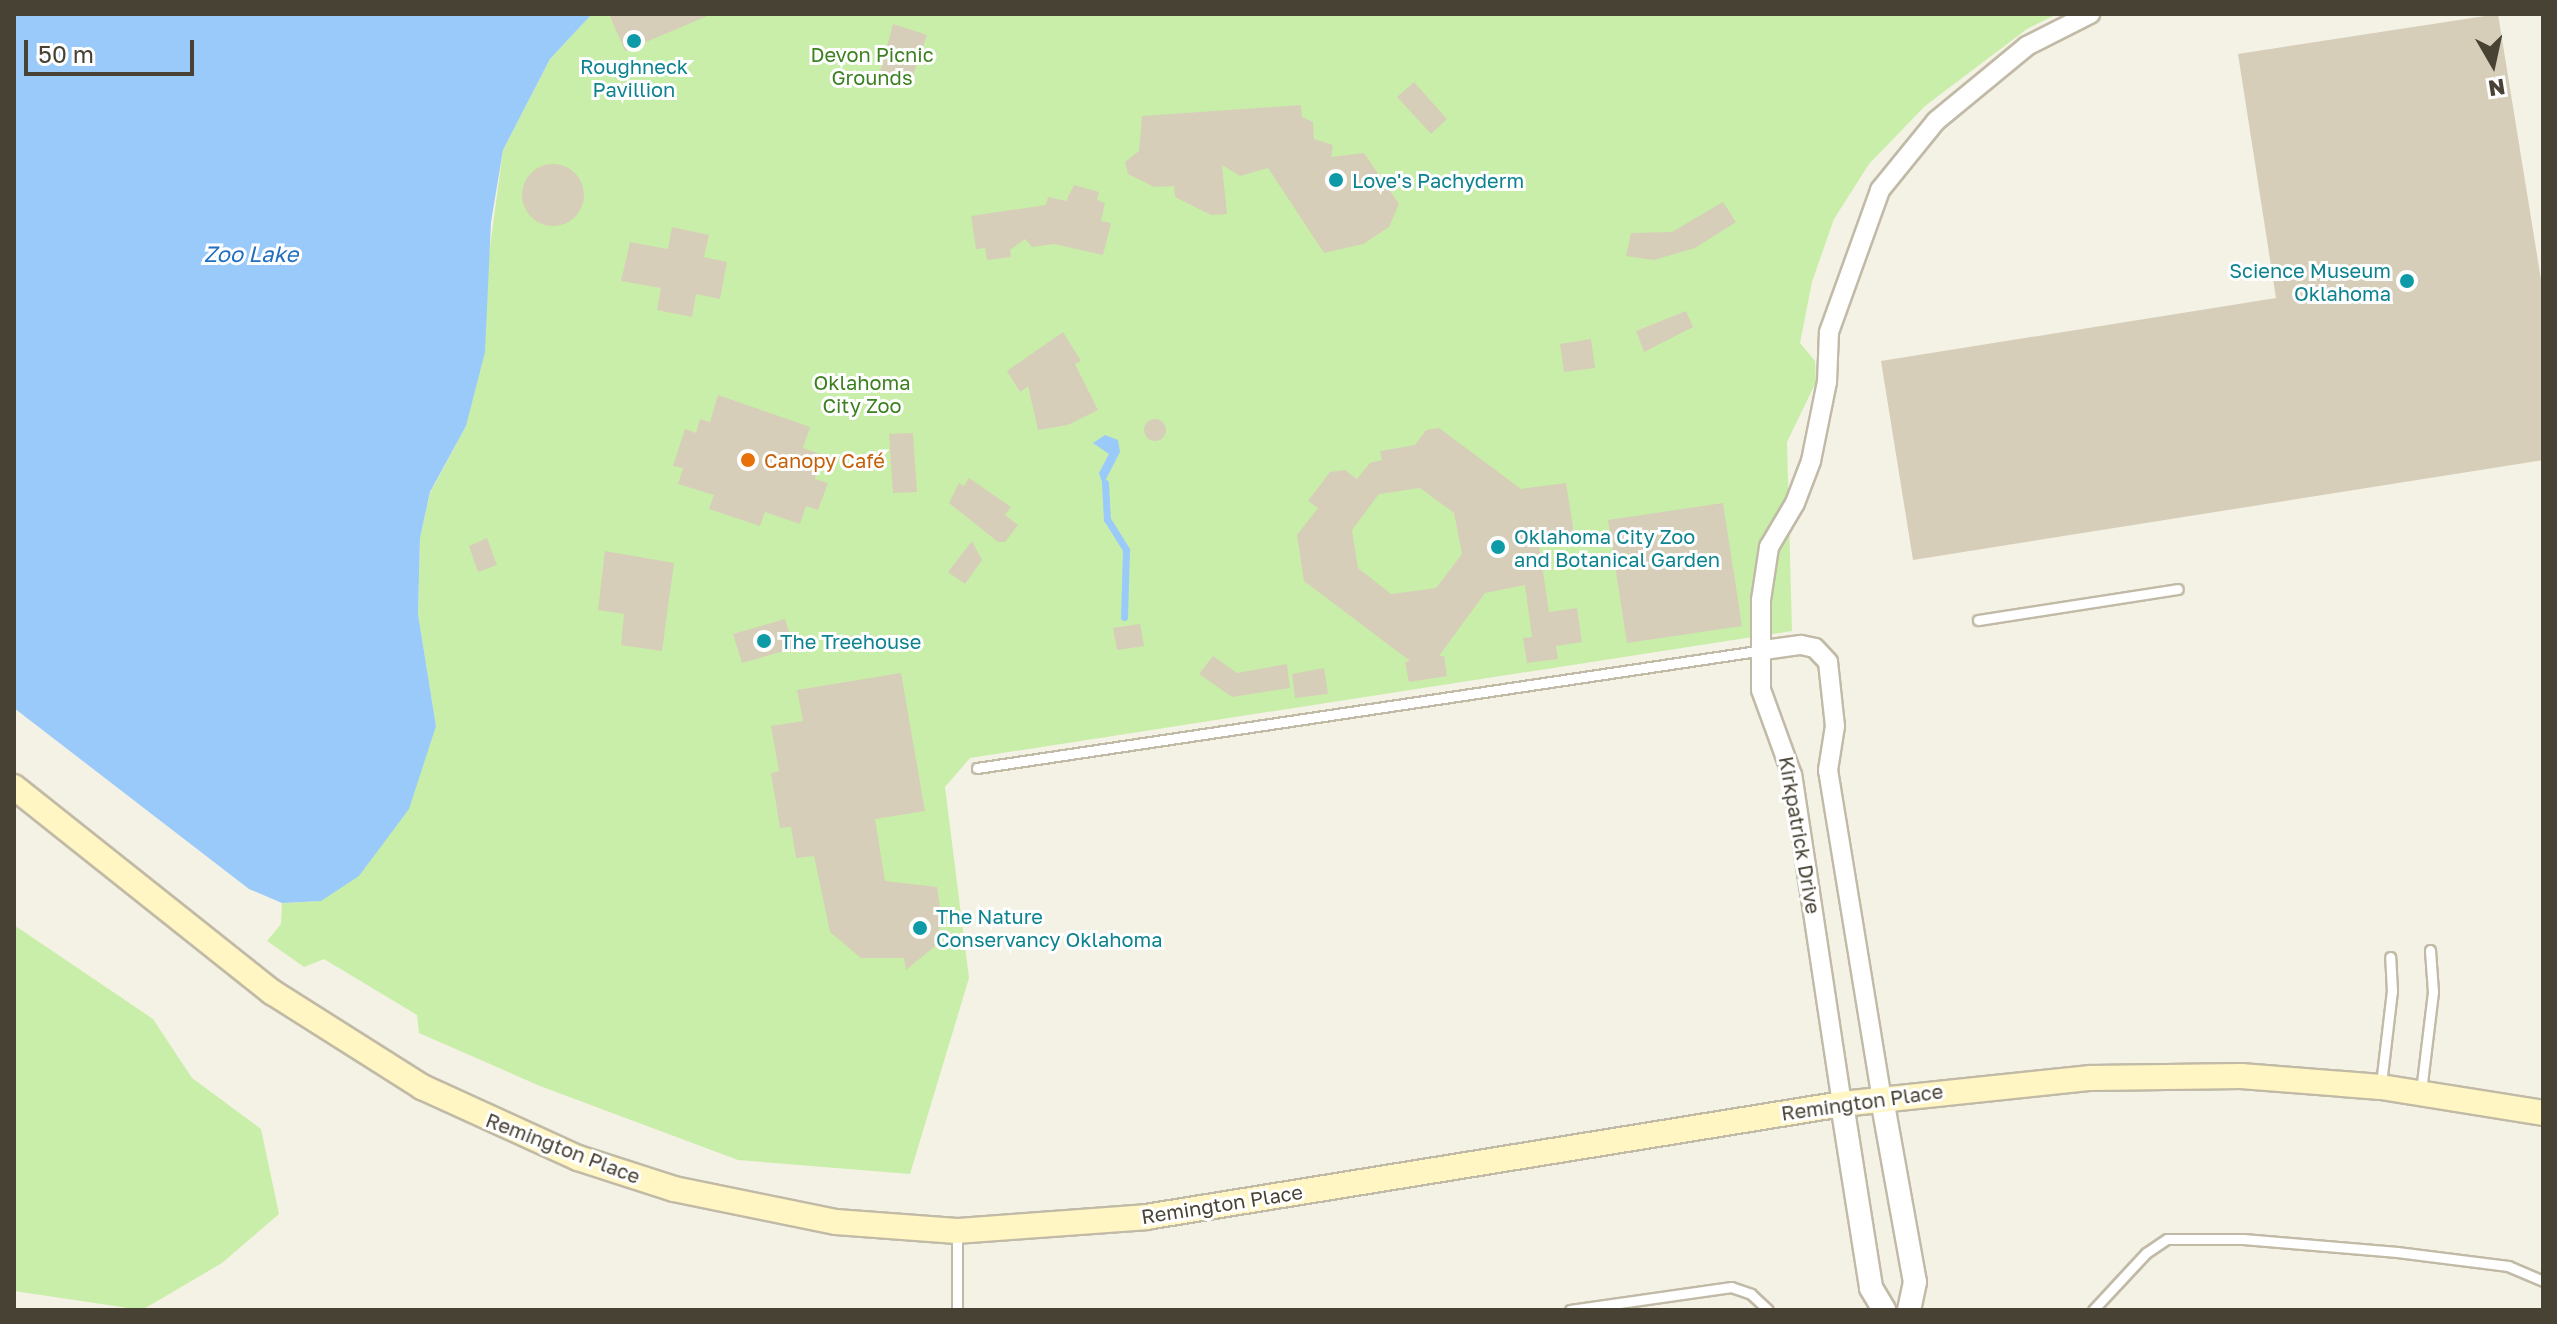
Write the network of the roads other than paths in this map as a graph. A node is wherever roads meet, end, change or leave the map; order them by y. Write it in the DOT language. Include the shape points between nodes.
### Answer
graph roads {
  1 [pos="2090,14"];
  2 [pos="2178,589"];
  3 [pos="1978,620"];
  4 [pos="1764,650"];
  5 [pos="977,768"];
  6 [pos="14,787"];
  7 [pos="2430,950"];
  8 [pos="2390,957"];
  9 [pos="2381,1087"];
  10 [pos="2421,1091"];
  11 [pos="1882,1099"];
  12 [pos="1842,1104"];
  13 [pos="2543,1113"];
  14 [pos="957,1231"];
  15 [pos="2543,1281"];
  16 [pos="957,1310"];
  17 [pos="1570,1310"];
  18 [pos="1768,1310"];
  19 [pos="1884,1310"];
  20 [pos="1909,1310"];
  21 [pos="2093,1310"];
  1 -- 4 [label="street" via="2027,46 1926,133 1880,190 1829,332 1827,382 1811,461 1795,503 1769,547 1761,600"];
  2 -- 3 [label="lane"];
  4 -- 5 [label="lane"];
  4 -- 11 [label="street, Kirkpatrick Drive" via="1801,645 1815,648 1828,662 1835,726 1828,770"];
  4 -- 12 [label="street, Kirkpatrick Drive" via="1761,690 1792,775"];
  6 -- 14 [label="main road, Remington Place" via="317,1024 480,1116 578,1158 674,1189 836,1222"];
  7 -- 10 [label="lane" via="2433,992"];
  8 -- 9 [label="lane" via="2392,991"];
  9 -- 10 [label="main road, Remington Place"];
  9 -- 11 [label="main road, Remington Place" via="2241,1076 2091,1078"];
  10 -- 13 [label="main road, Remington Place"];
  11 -- 12 [label="main road, Remington Place"];
  11 -- 20 [label="street" via="1915,1282"];
  12 -- 14 [label="main road, Remington Place" via="1146,1217"];
  12 -- 19 [label="street" via="1871,1288"];
  14 -- 16 [label="lane"];
  15 -- 21 [label="lane" via="2508,1266 2397,1252 2243,1239 2167,1239 2146,1253"];
  17 -- 18 [label="lane" via="1731,1287 1751,1294"];
}
